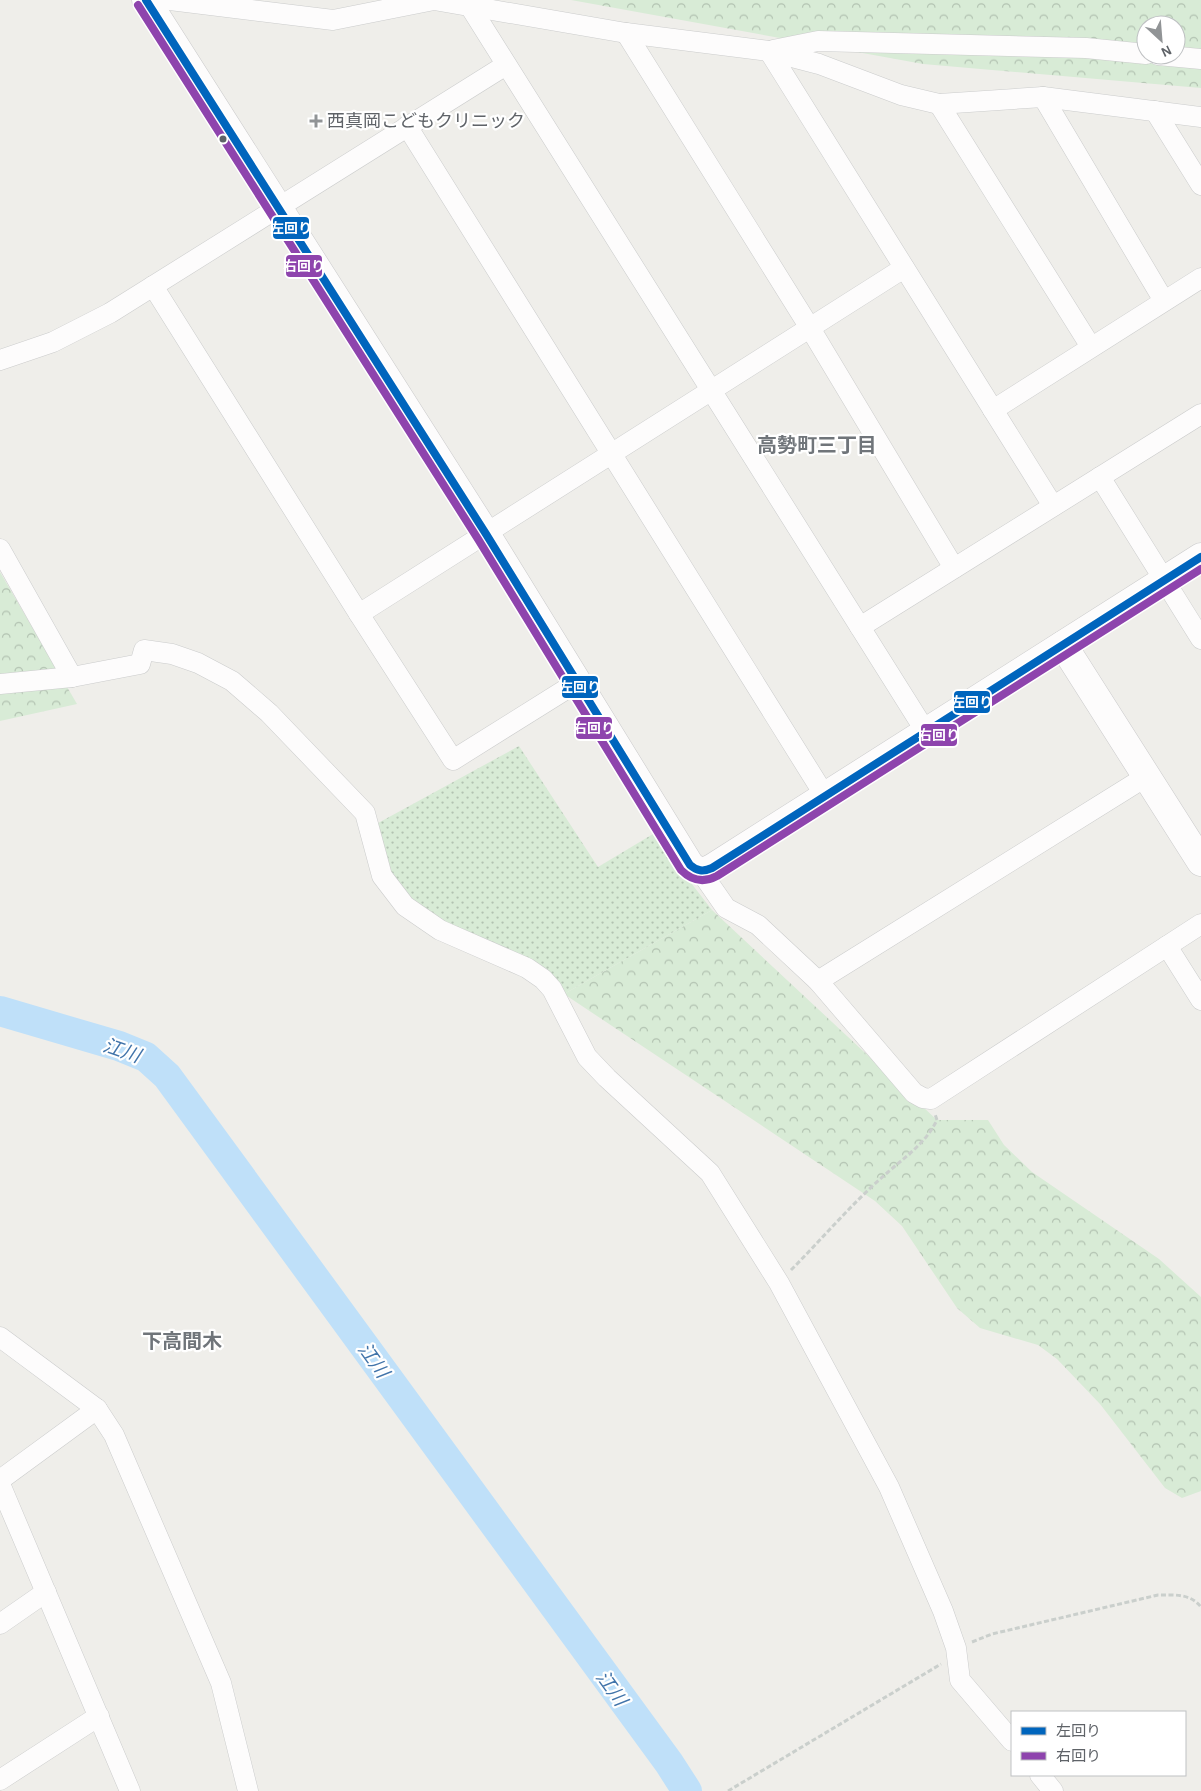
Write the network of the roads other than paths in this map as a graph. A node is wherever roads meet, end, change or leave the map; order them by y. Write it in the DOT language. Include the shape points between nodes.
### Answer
graph roads {
  1 [pos="146,0"];
  2 [pos="170,0"];
  3 [pos="469,5"];
  4 [pos="626,33"];
  5 [pos="769,51"];
  6 [pos="1136,53"];
  7 [pos="1186,58"];
  8 [pos="1201,59"];
  9 [pos="506,65"];
  10 [pos="1044,97"];
  11 [pos="938,104"];
  12 [pos="1155,111"];
  13 [pos="1201,117"];
  14 [pos="407,126"];
  15 [pos="1201,185"];
  16 [pos="278,207"];
  17 [pos="904,268"];
  18 [pos="1201,278"];
  19 [pos="153,286"];
  20 [pos="1164,301"];
  21 [pos="810,328"];
  22 [pos="1091,348"];
  23 [pos="0,360"];
  24 [pos="711,391"];
  25 [pos="993,410"];
  26 [pos="1201,414"];
  27 [pos="612,454"];
  28 [pos="1100,477"];
  29 [pos="1053,506"];
  30 [pos="486,534"];
  31 [pos="0,549"];
  32 [pos="1201,556"];
  33 [pos="954,568"];
  34 [pos="1164,579"];
  35 [pos="359,614"];
  36 [pos="860,627"];
  37 [pos="1201,639"];
  38 [pos="1063,645"];
  39 [pos="72,677"];
  40 [pos="576,683"];
  41 [pos="0,684"];
  42 [pos="926,732"];
  43 [pos="1147,776"];
  44 [pos="825,796"];
  45 [pos="1201,862"];
  46 [pos="701,872"];
  47 [pos="1201,924"];
  48 [pos="1167,946"];
  49 [pos="818,981"];
  50 [pos="1201,1000"];
  51 [pos="0,1337"];
  52 [pos="97,1409"];
  53 [pos="0,1482"];
  54 [pos="46,1592"];
  55 [pos="0,1624"];
  56 [pos="99,1716"];
  57 [pos="1011,1740"];
  58 [pos="1041,1776"];
  59 [pos="0,1780"];
  60 [pos="245,1790"];
  61 [pos="130,1791"];
  62 [pos="1053,1791"];
  1 -- 16 [label="street"];
  2 -- 3 [label="street" via="333,20 434,0"];
  3 -- 4 [label="street"];
  3 -- 9 [label="street"];
  4 -- 5 [label="street"];
  4 -- 21 [label="street"];
  5 -- 6 [label="street" via="818,41 1086,48"];
  5 -- 11 [label="street" via="819,64 901,95"];
  5 -- 17 [label="street"];
  7 -- 8 [label="street"];
  9 -- 14 [label="street"];
  9 -- 24 [label="street"];
  10 -- 11 [label="street"];
  10 -- 12 [label="street"];
  10 -- 20 [label="street"];
  11 -- 22 [label="street"];
  12 -- 13 [label="street"];
  12 -- 15 [label="street"];
  14 -- 16 [label="street"];
  14 -- 27 [label="street"];
  16 -- 19 [label="street"];
  16 -- 30 [label="street"];
  17 -- 21 [label="street"];
  17 -- 25 [label="street"];
  18 -- 20 [label="street"];
  19 -- 23 [label="street" via="110,313 53,342"];
  19 -- 35 [label="street"];
  20 -- 22 [label="street"];
  21 -- 24 [label="street"];
  21 -- 33 [label="street"];
  22 -- 25 [label="street"];
  24 -- 27 [label="street"];
  24 -- 36 [label="street"];
  25 -- 29 [label="street"];
  26 -- 28 [label="street"];
  27 -- 30 [label="street"];
  27 -- 44 [label="street"];
  28 -- 29 [label="street"];
  28 -- 34 [label="street"];
  29 -- 33 [label="street"];
  30 -- 35 [label="street"];
  30 -- 40 [label="street"];
  31 -- 39 [label="street"];
  32 -- 34 [label="street"];
  33 -- 36 [label="street"];
  34 -- 37 [label="street"];
  34 -- 38 [label="street"];
  35 -- 40 [label="street" via="453,760"];
  36 -- 42 [label="street"];
  38 -- 42 [label="street"];
  38 -- 43 [label="street"];
  39 -- 41 [label="street"];
  39 -- 57 [label="street" via="140,664 144,650 172,654 232,682 269,712 365,813 382,876 405,906 440,930 527,968 552,989 587,1057 710,1173 778,1283 889,1487 943,1611 956,1651 960,1680"];
  40 -- 46 [label="street" via="690,865"];
  42 -- 44 [label="street"];
  43 -- 45 [label="street"];
  43 -- 49 [label="street"];
  44 -- 46 [label="street"];
  46 -- 49 [label="street" via="726,908 758,925"];
  47 -- 48 [label="street"];
  48 -- 49 [label="street" via="931,1099 914,1093"];
  48 -- 50 [label="street"];
  51 -- 52 [label="street"];
  52 -- 53 [label="street"];
  52 -- 60 [label="street" via="114,1435 221,1683"];
  53 -- 54 [label="street"];
  54 -- 55 [label="street"];
  54 -- 56 [label="street"];
  56 -- 59 [label="street"];
  56 -- 61 [label="street"];
  58 -- 62 [label="street"];
}
